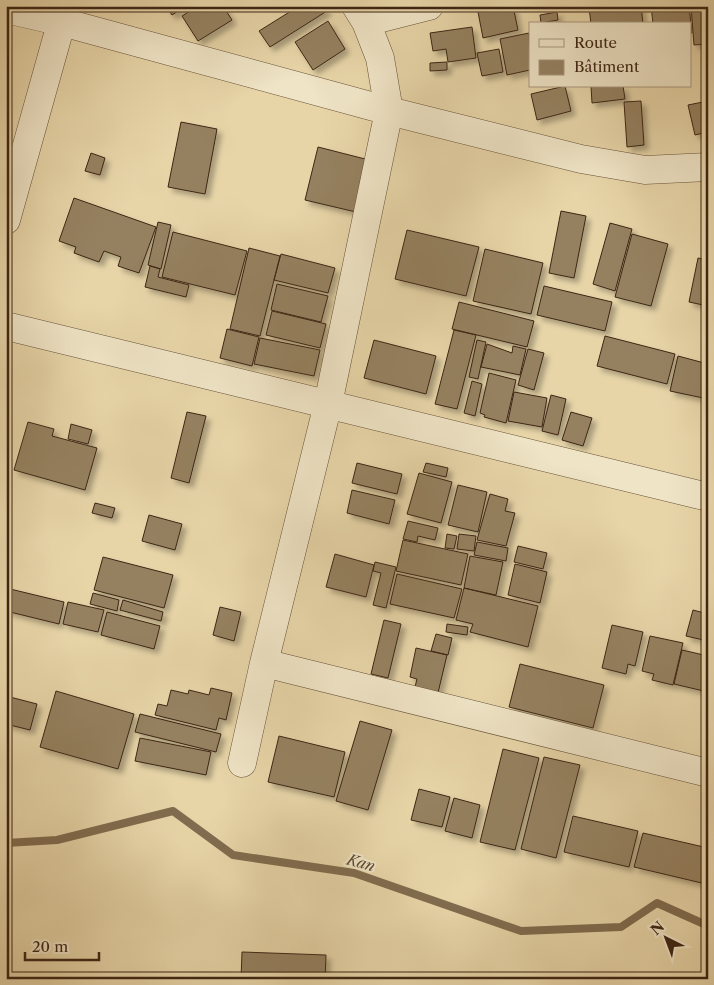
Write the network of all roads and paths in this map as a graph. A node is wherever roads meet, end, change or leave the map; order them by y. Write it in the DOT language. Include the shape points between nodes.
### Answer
graph roads {
  1 [pos="429,6"];
  2 [pos="6,9"];
  3 [pos="64,14"];
  4 [pos="361,14"];
  5 [pos="389,111"];
  6 [pos="708,167"];
  7 [pos="6,220"];
  8 [pos="6,326"];
  9 [pos="328,404"];
  10 [pos="708,498"];
  11 [pos="264,663"];
  12 [pos="242,763"];
  13 [pos="708,773"];
  1 -- 4 [label="street"];
  2 -- 3 [label="street"];
  3 -- 5 [label="street"];
  3 -- 7 [label="street"];
  4 -- 5 [label="street" via="380,58"];
  5 -- 6 [label="street" via="590,161 645,170"];
  5 -- 9 [label="street"];
  8 -- 9 [label="street"];
  9 -- 10 [label="street"];
  9 -- 11 [label="street"];
  11 -- 12 [label="street"];
  11 -- 13 [label="street"];
}
